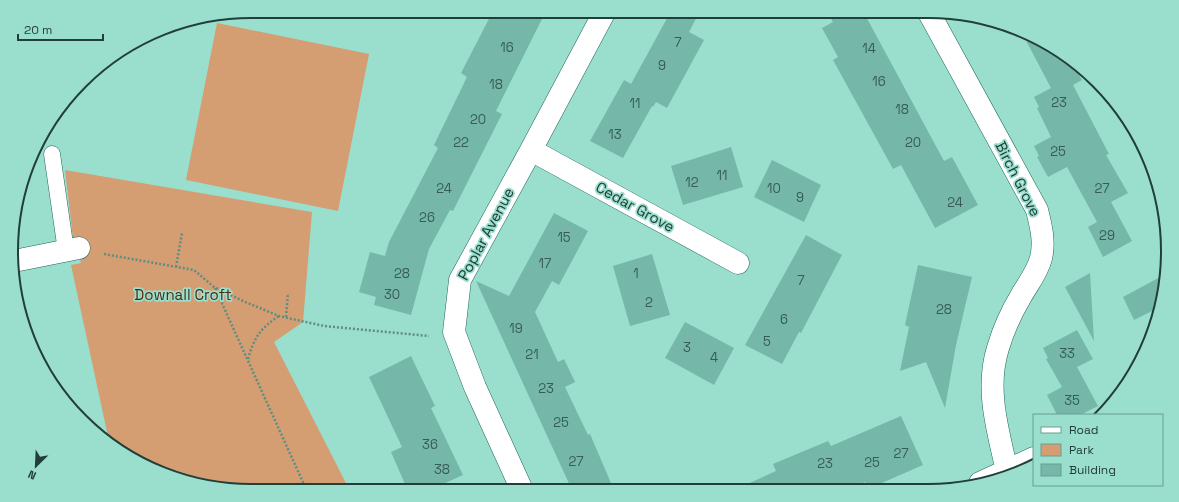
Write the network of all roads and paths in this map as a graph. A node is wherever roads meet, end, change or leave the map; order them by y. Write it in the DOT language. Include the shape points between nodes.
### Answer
graph roads {
  1 [pos="600,18"];
  2 [pos="932,18"];
  3 [pos="531,150"];
  4 [pos="52,154"];
  5 [pos="182,232"];
  6 [pos="72,250"];
  7 [pos="18,260"];
  8 [pos="738,263"];
  9 [pos="176,267"];
  10 [pos="214,287"];
  11 [pos="288,293"];
  12 [pos="279,316"];
  13 [pos="286,317"];
  14 [pos="454,332"];
  15 [pos="248,359"];
  16 [pos="1007,470"];
  17 [pos="304,484"];
  18 [pos="519,484"];
  1 -- 3 [label="street, Poplar Avenue"];
  2 -- 16 [label="street, Birch Grove" via="1037,210 1043,233 1041,258 997,349 992,400"];
  3 -- 8 [label="street, Cedar Grove"];
  3 -- 14 [label="street, Poplar Avenue" via="460,280"];
  4 -- 6 [label="lane"];
  5 -- 9 [label="path"];
  6 -- 7 [label="street"];
  6 -- 9 [label="path"];
  9 -- 10 [label="path" via="194,270"];
  10 -- 12 [label="path"];
  10 -- 15 [label="path"];
  11 -- 13 [label="path"];
  12 -- 13 [label="path"];
  12 -- 15 [label="path" via="257,335"];
  13 -- 14 [label="path" via="324,326 366,330 436,336"];
  14 -- 18 [label="street, Poplar Avenue" via="475,387"];
  15 -- 17 [label="path"];
}
